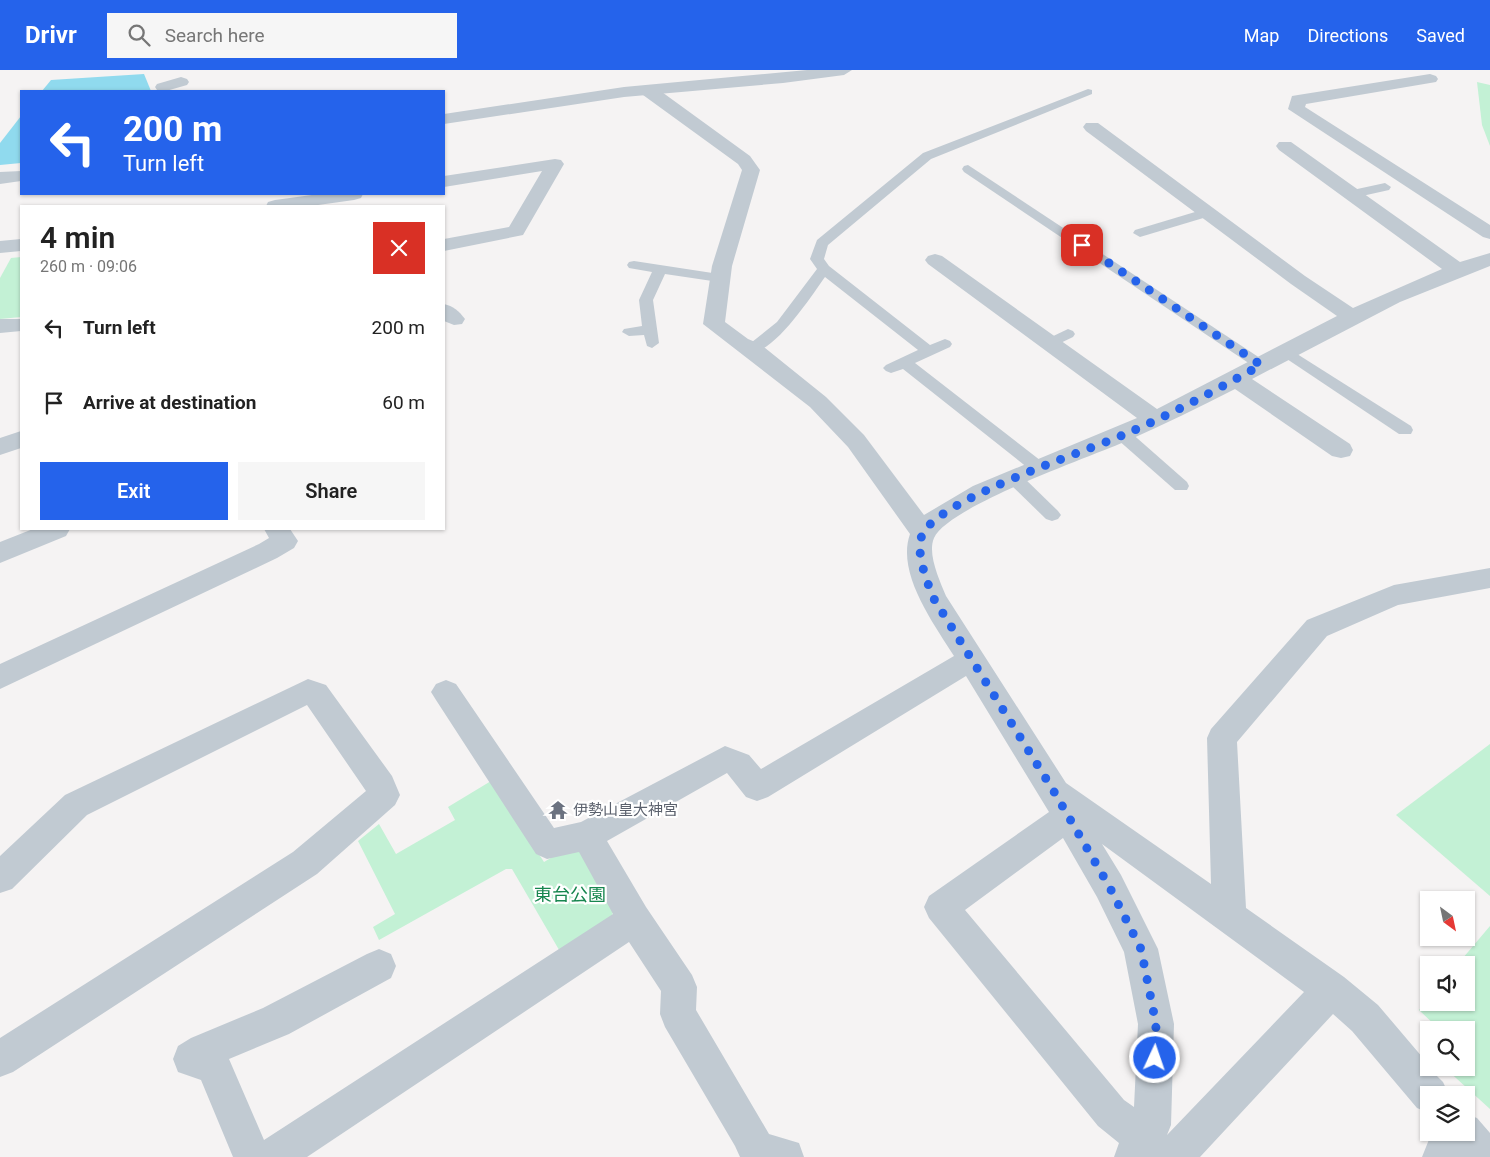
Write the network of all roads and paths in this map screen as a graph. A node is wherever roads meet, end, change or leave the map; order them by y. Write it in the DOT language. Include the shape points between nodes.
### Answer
graph roads {
  1 [pos="844,70"];
  2 [pos="781,74"];
  3 [pos="182,82"];
  4 [pos="1420,82"];
  5 [pos="653,83"];
  6 [pos="163,86"];
  7 [pos="1088,92"];
  8 [pos="445,119"];
  9 [pos="1092,127"];
  10 [pos="1285,146"];
  11 [pos="968,169"];
  12 [pos="20,176"];
  13 [pos="0,178"];
  14 [pos="445,181"];
  15 [pos="1385,187"];
  16 [pos="1354,194"];
  17 [pos="346,195"];
  18 [pos="308,200"];
  19 [pos="280,205"];
  20 [pos="1205,212"];
  21 [pos="1140,233"];
  22 [pos="1490,233"];
  23 [pos="20,245"];
  24 [pos="445,245"];
  25 [pos="0,247"];
  26 [pos="1490,259"];
  27 [pos="634,265"];
  28 [pos="937,268"];
  29 [pos="660,269"];
  30 [pos="824,269"];
  31 [pos="1456,270"];
  32 [pos="719,278"];
  33 [pos="1354,318"];
  34 [pos="20,325"];
  35 [pos="0,326"];
  36 [pos="629,332"];
  37 [pos="945,344"];
  38 [pos="752,349"];
  39 [pos="929,352"];
  40 [pos="1286,352"];
  41 [pos="1261,365"];
  42 [pos="1236,379"];
  43 [pos="1155,419"];
  44 [pos="1405,430"];
  45 [pos="1123,435"];
  46 [pos="20,438"];
  47 [pos="0,447"];
  48 [pos="1341,450"];
  49 [pos="1039,468"];
  50 [pos="1014,478"];
  51 [pos="1181,486"];
  52 [pos="1052,515"];
  53 [pos="55,530"];
  54 [pos="278,530"];
  55 [pos="923,533"];
  56 [pos="0,554"];
  57 [pos="1490,578"];
  58 [pos="970,660"];
  59 [pos="0,678"];
  60 [pos="446,692"];
  61 [pos="1061,803"];
  62 [pos="587,836"];
  63 [pos="0,878"];
  64 [pos="1229,915"];
  65 [pos="634,919"];
  66 [pos="379,966"];
  67 [pos="1331,990"];
  68 [pos="0,1059"];
  69 [pos="1422,1086"];
  70 [pos="1447,1141"];
  71 [pos="1471,1141"];
  72 [pos="1150,1151"];
  73 [pos="763,1155"];
  74 [pos="252,1157"];
  75 [pos="273,1157"];
  76 [pos="1441,1157"];
  77 [pos="1485,1157"];
  1 -- 2 [label="street"];
  2 -- 5 [label="street"];
  3 -- 6 [label="street"];
  4 -- 22 [label="street" via="1298,100 1296,109"];
  5 -- 8 [label="street" via="624,92"];
  5 -- 32 [label="street" via="744,160 751,170"];
  7 -- 30 [label="lane" via="927,156 822,243 817,259"];
  9 -- 20 [label="street"];
  10 -- 16 [label="street"];
  11 -- 41 [label="lane"];
  12 -- 13 [label="street"];
  14 -- 24 [label="street" via="555,164 516,231"];
  15 -- 16 [label="lane"];
  16 -- 31 [label="street"];
  17 -- 18 [label="street"];
  18 -- 19 [label="street"];
  20 -- 21 [label="lane"];
  20 -- 33 [label="street"];
  23 -- 25 [label="street"];
  26 -- 31 [label="street"];
  27 -- 29 [label="lane"];
  28 -- 43 [label="street" via="1059,338"];
  29 -- 32 [label="lane"];
  29 -- 36 [label="lane" via="646,300 651,336"];
  30 -- 38 [label="lane" via="782,325"];
  30 -- 39 [label="lane"];
  31 -- 33 [label="street"];
  32 -- 38 [label="street" via="714,299 714,324"];
  33 -- 40 [label="street"];
  34 -- 35 [label="street"];
  37 -- 39 [label="lane"];
  38 -- 55 [label="street" via="818,402 856,440"];
  39 -- 49 [label="lane" via="898,365"];
  40 -- 41 [label="street"];
  40 -- 44 [label="lane"];
  41 -- 42 [label="street"];
  42 -- 43 [label="street"];
  42 -- 48 [label="street"];
  43 -- 45 [label="street"];
  45 -- 49 [label="street"];
  45 -- 51 [label="lane"];
  46 -- 47 [label="street"];
  49 -- 50 [label="street"];
  50 -- 52 [label="lane"];
  50 -- 55 [label="street" via="958,504"];
  53 -- 56 [label="street"];
  54 -- 59 [label="street" via="285,541 268,551"];
  55 -- 58 [label="street" via="924,574 934,599"];
  57 -- 64 [label="street" via="1394,595 1317,628 1222,738"];
  58 -- 61 [label="street"];
  58 -- 62 [label="street" via="757,787 738,764 725,759"];
  60 -- 62 [label="street" via="547,844"];
  61 -- 64 [label="street"];
  61 -- 72 [label="street" via="1141,949 1156,1024"];
  61 -- 72 [label="street" via="940,907 1111,1113"];
  62 -- 65 [label="street"];
  63 -- 68 [label="street" via="76,805 308,691 316,694 381,786 384,795 305,863"];
  64 -- 67 [label="street"];
  65 -- 73 [label="street" via="679,987 678,1014"];
  65 -- 75 [label="street"];
  66 -- 74 [label="street" via="276,1021 191,1059 213,1064"];
  67 -- 69 [label="street" via="1365,1018"];
  67 -- 72 [label="street"];
  70 -- 76 [label="street"];
  71 -- 77 [label="street"];
}
